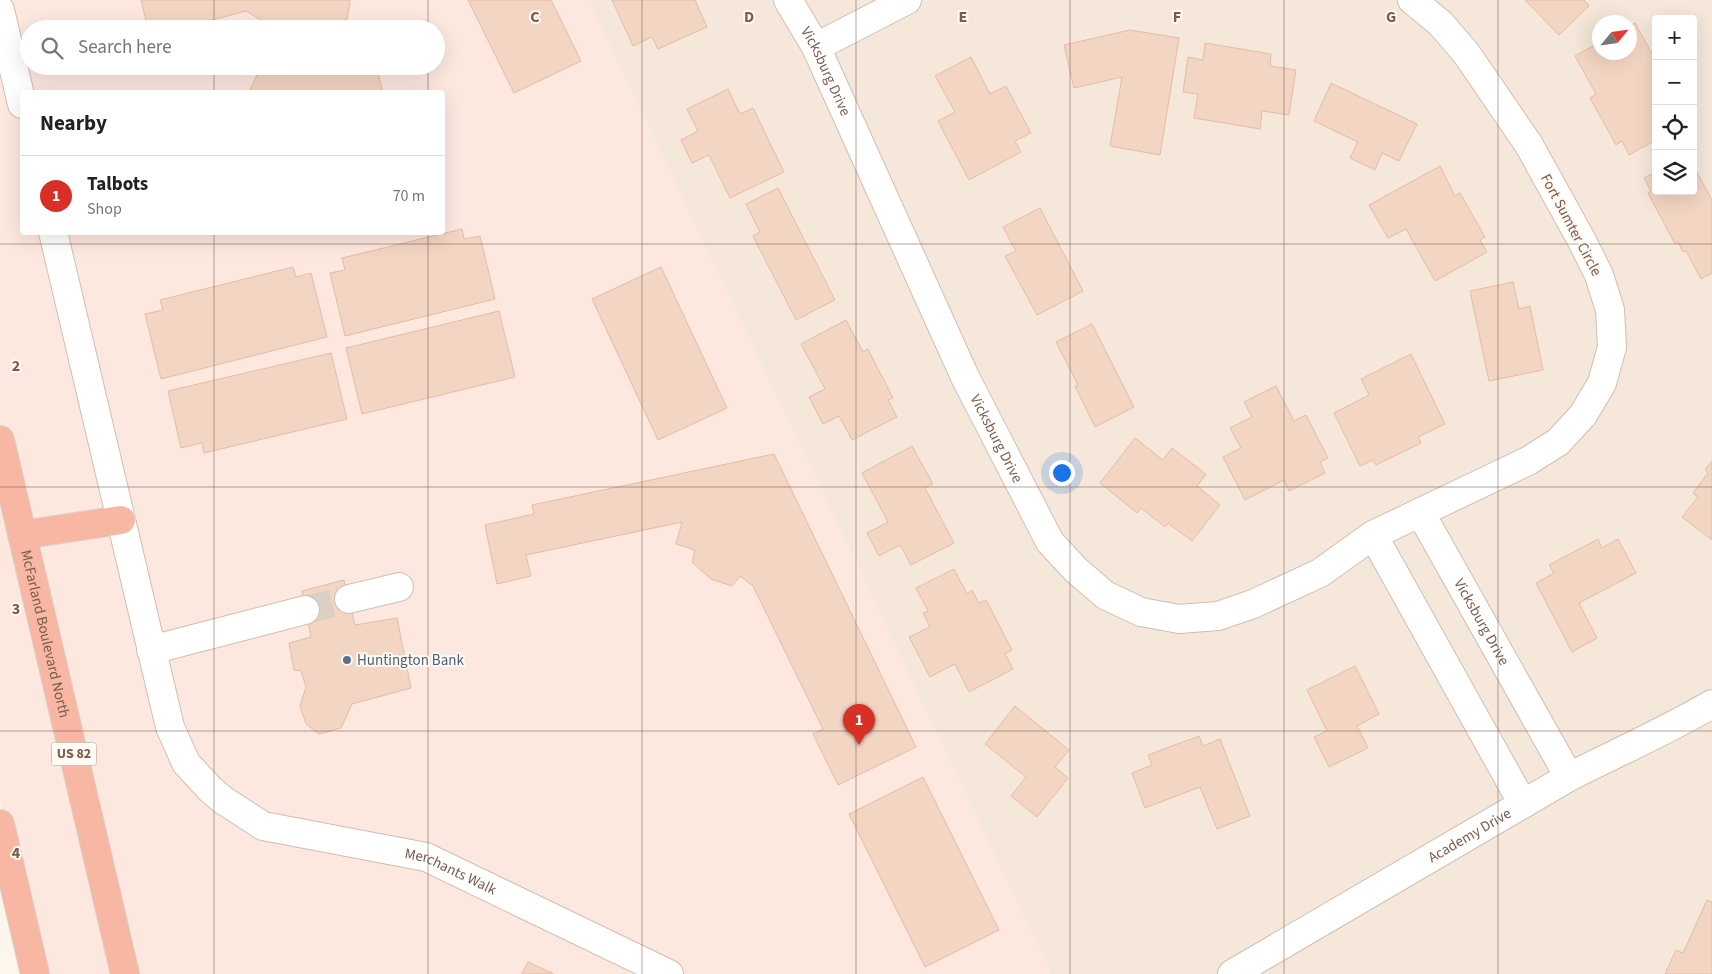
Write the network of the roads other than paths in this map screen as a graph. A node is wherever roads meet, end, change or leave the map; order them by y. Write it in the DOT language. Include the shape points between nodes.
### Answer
graph roads {
  1 [pos="788,0"];
  2 [pos="906,0"];
  3 [pos="1412,0"];
  4 [pos="0,10"];
  5 [pos="816,47"];
  6 [pos="20,95"];
  7 [pos="54,235"];
  8 [pos="0,440"];
  9 [pos="1420,512"];
  10 [pos="121,520"];
  11 [pos="22,535"];
  12 [pos="1373,535"];
  13 [pos="399,587"];
  14 [pos="349,599"];
  15 [pos="305,610"];
  16 [pos="151,650"];
  17 [pos="1712,704"];
  18 [pos="1569,778"];
  19 [pos="1524,804"];
  20 [pos="0,824"];
  21 [pos="35,974"];
  22 [pos="125,974"];
  23 [pos="669,974"];
  24 [pos="1232,974"];
  1 -- 5 [label="street, Vicksburg Drive"];
  2 -- 5 [label="street"];
  3 -- 9 [label="street, Fort Sumter Circle" via="1440,23 1466,53 1528,145 1599,275 1610,310 1612,348 1602,383 1583,415 1558,442 1528,462"];
  4 -- 6 [label="street"];
  5 -- 12 [label="street, Vicksburg Drive" via="965,377 1050,542 1076,570 1106,595 1141,612 1180,619 1218,616 1253,604 1320,573"];
  7 -- 10 [label="street, Merchants Walk"];
  8 -- 11 [label="highway, McFarland Boulevard North / US 82"];
  9 -- 12 [label="street, Vicksburg Drive"];
  9 -- 18 [label="street, Vicksburg Drive"];
  10 -- 11 [label="highway"];
  10 -- 16 [label="street, Merchants Walk"];
  11 -- 22 [label="highway, McFarland Boulevard North / US 82"];
  12 -- 19 [label="street"];
  13 -- 14 [label="street"];
  15 -- 16 [label="street"];
  16 -- 23 [label="street, Merchants Walk" via="170,727 186,763 223,800 263,826 426,857"];
  17 -- 18 [label="street, Academy Drive"];
  18 -- 19 [label="street, Academy Drive"];
  19 -- 24 [label="street, Academy Drive"];
  20 -- 21 [label="highway"];
}
